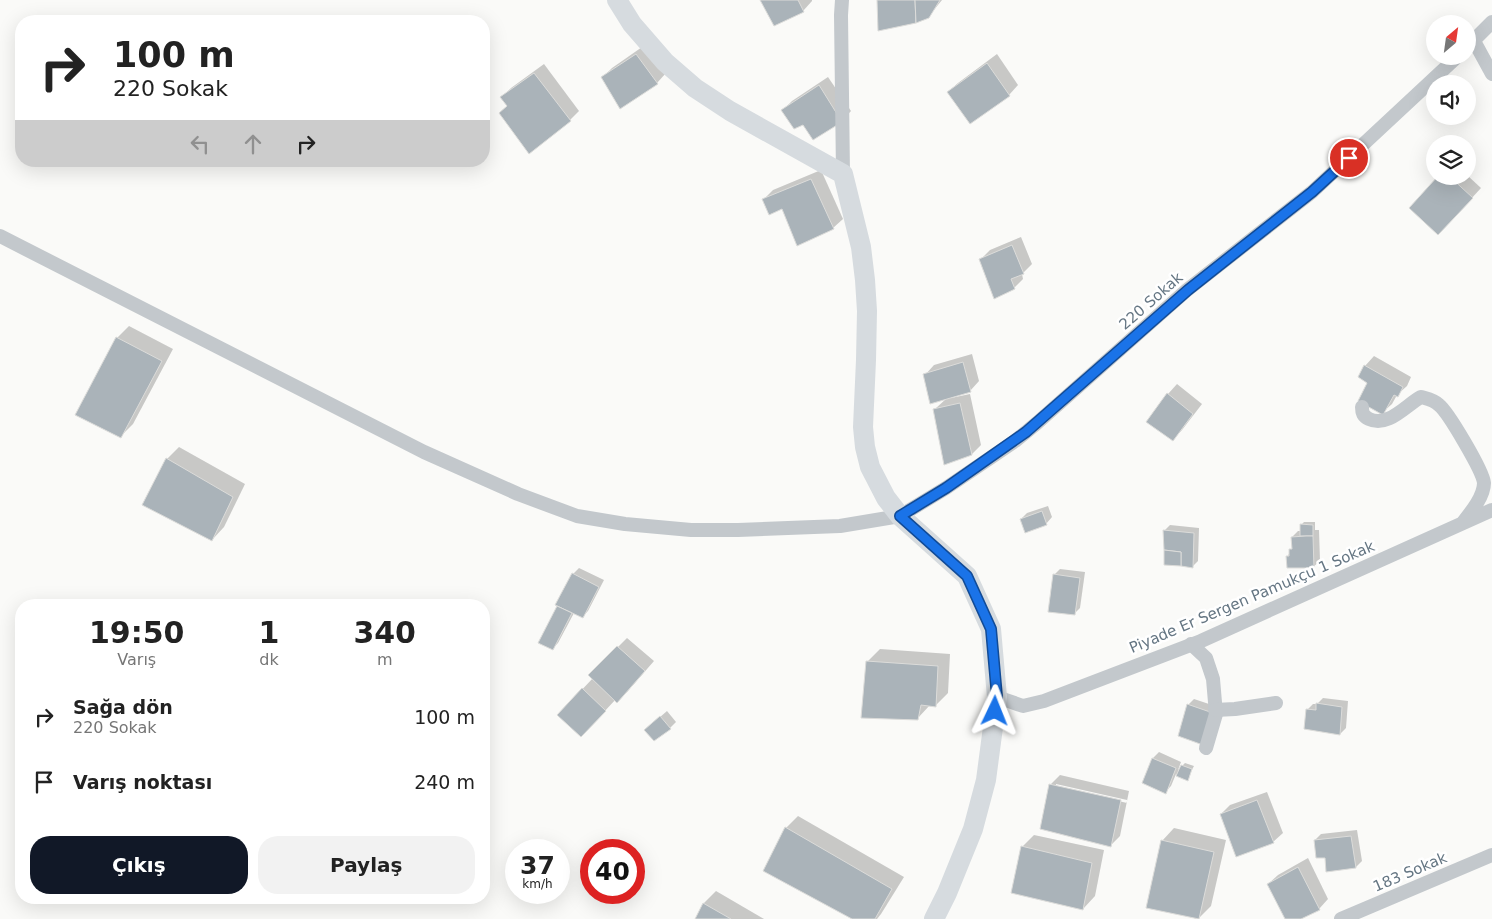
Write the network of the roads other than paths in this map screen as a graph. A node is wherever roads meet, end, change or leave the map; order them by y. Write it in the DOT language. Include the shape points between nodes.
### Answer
graph roads {
  1 [pos="617,0"];
  2 [pos="842,0"];
  3 [pos="1492,22"];
  4 [pos="1476,39"];
  5 [pos="1476,51"];
  6 [pos="1448,65"];
  7 [pos="1492,74"];
  8 [pos="843,174"];
  9 [pos="0,236"];
  10 [pos="1362,407"];
  11 [pos="1492,510"];
  12 [pos="900,516"];
  13 [pos="1462,523"];
  14 [pos="1191,644"];
  15 [pos="997,697"];
  16 [pos="1276,703"];
  17 [pos="1215,710"];
  18 [pos="1206,748"];
  19 [pos="1492,855"];
  20 [pos="934,919"];
  21 [pos="1340,919"];
  1 -- 8 [label="street" via="632,24 665,62 695,88"];
  2 -- 8 [label="street"];
  3 -- 4 [label="street"];
  5 -- 7 [label="street"];
  6 -- 12 [label="street, 220 Sokak" via="1312,192 1188,290 1037,423 946,488"];
  8 -- 12 [label="street" via="861,248 865,280 865,447 879,486"];
  9 -- 12 [label="street" via="424,452 577,516 691,530 738,530 840,526"];
  10 -- 13 [label="street, Piyade Er Sergen Pamukçu 1 Sokak" via="1362,414 1367,418 1381,422 1421,397 1440,405 1477,465 1484,483 1475,507"];
  11 -- 13 [label="street, Piyade Er Sergen Pamukçu 1 Sokak"];
  12 -- 15 [label="street" via="967,576 991,629"];
  13 -- 14 [label="street, Piyade Er Sergen Pamukçu 1 Sokak"];
  14 -- 15 [label="street, Piyade Er Sergen Pamukçu 1 Sokak" via="1044,701 1023,706"];
  14 -- 17 [label="street" via="1206,658 1213,679"];
  15 -- 20 [label="street" via="986,780 973,829"];
  16 -- 17 [label="street"];
  17 -- 18 [label="street"];
  19 -- 21 [label="street, 183 Sokak"];
}
